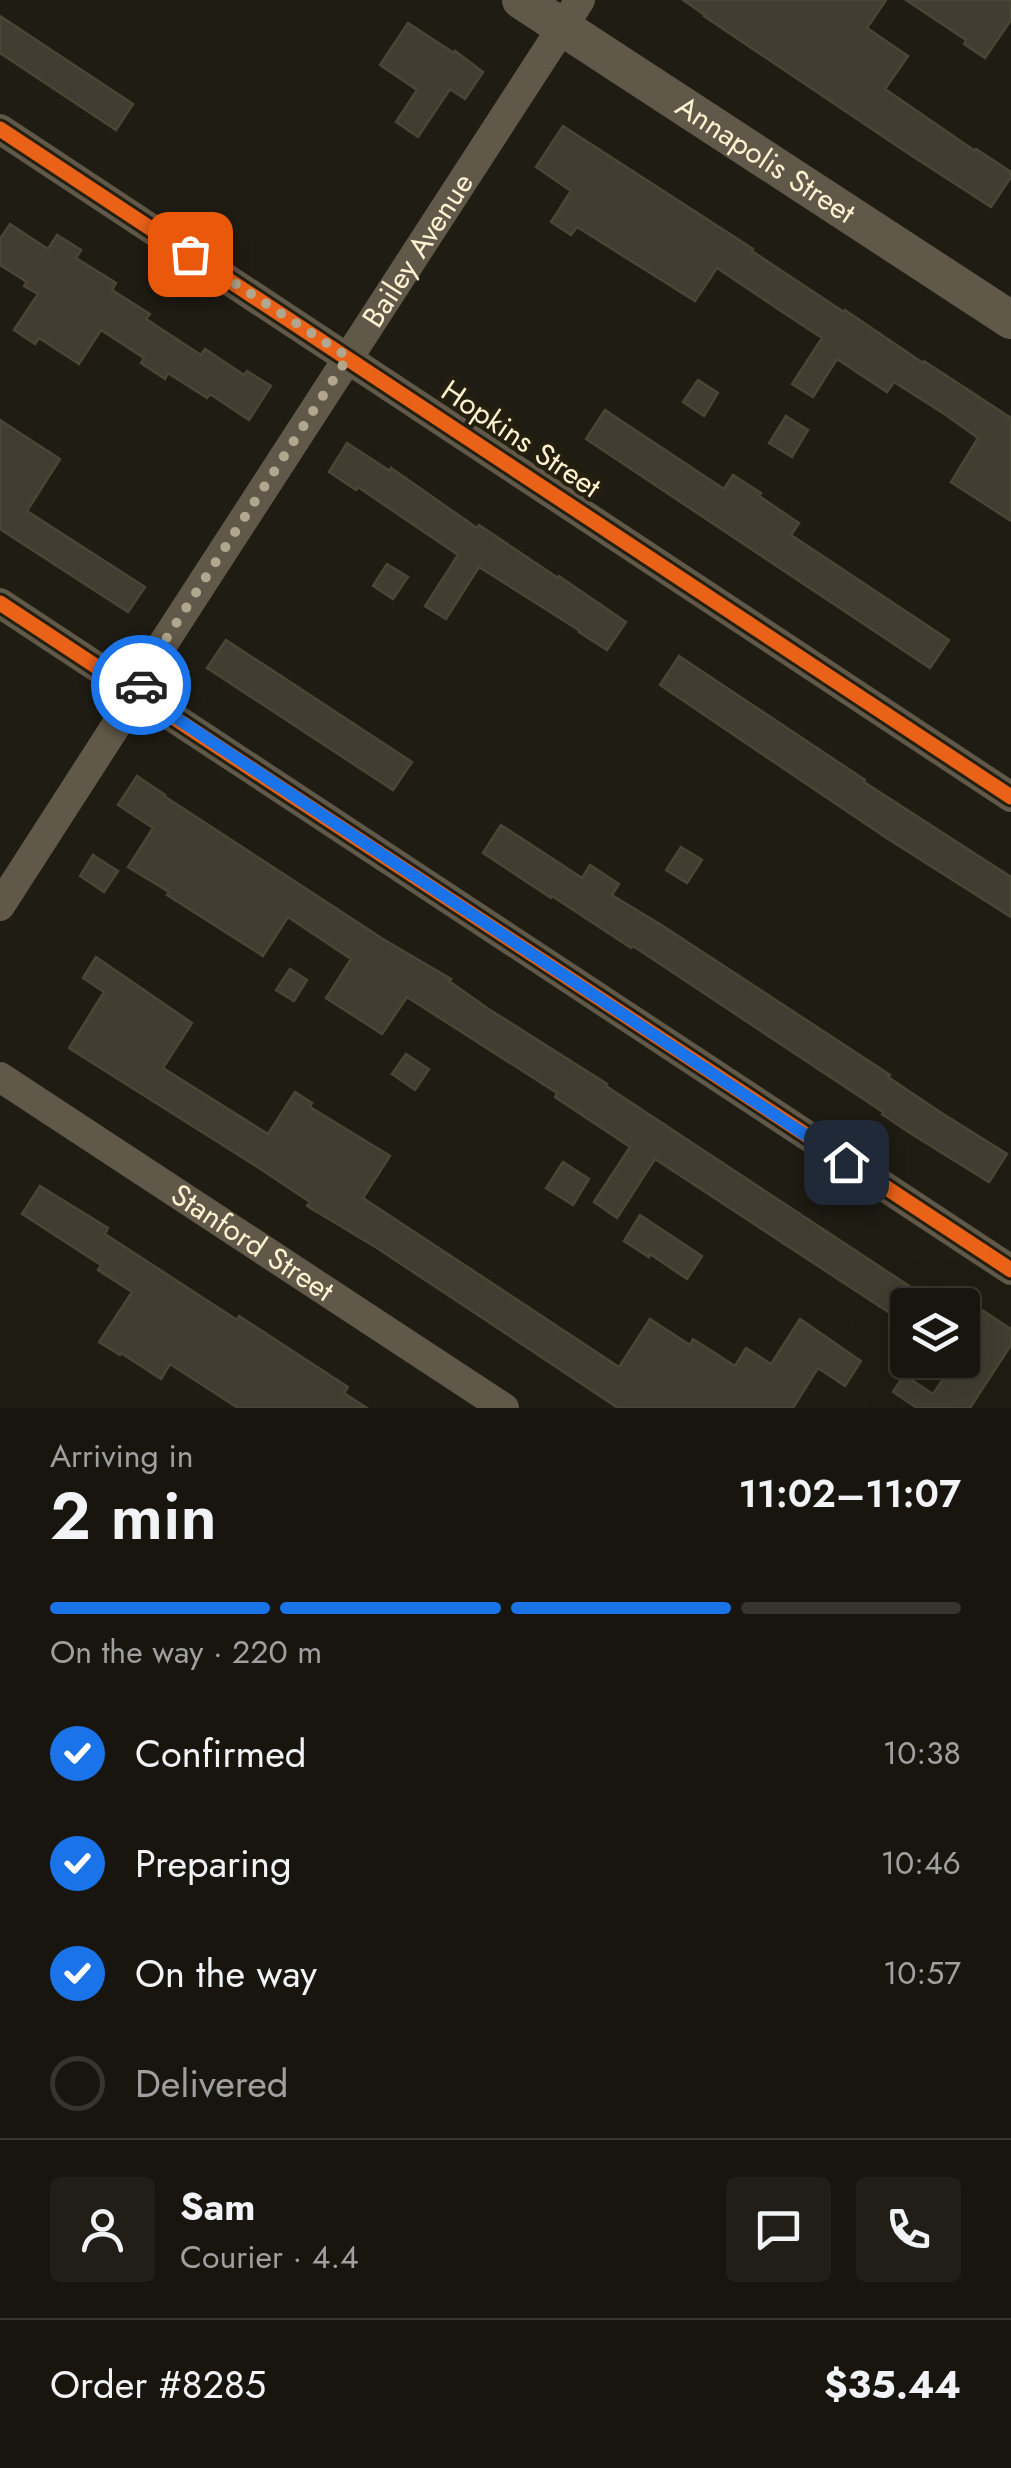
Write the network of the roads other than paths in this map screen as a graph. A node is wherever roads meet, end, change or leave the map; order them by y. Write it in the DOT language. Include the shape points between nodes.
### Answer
graph roads {
  1 [pos="521,0"];
  2 [pos="571,14"];
  3 [pos="0,130"];
  4 [pos="1011,320"];
  5 [pos="348,357"];
  6 [pos="0,603"];
  7 [pos="137,692"];
  8 [pos="1011,797"];
  9 [pos="0,906"];
  10 [pos="0,1077"];
  11 [pos="1011,1270"];
  12 [pos="504,1408"];
  1 -- 2 [label="street, Annapolis Street"];
  2 -- 4 [label="street, Annapolis Street"];
  2 -- 5 [label="street, Bailey Avenue"];
  3 -- 5 [label="street, Hopkins Street"];
  5 -- 7 [label="street, Bailey Avenue"];
  5 -- 8 [label="street, Hopkins Street"];
  6 -- 7 [label="street"];
  7 -- 9 [label="street, Bailey Avenue"];
  7 -- 11 [label="street"];
  10 -- 12 [label="street, Stanford Street"];
}
